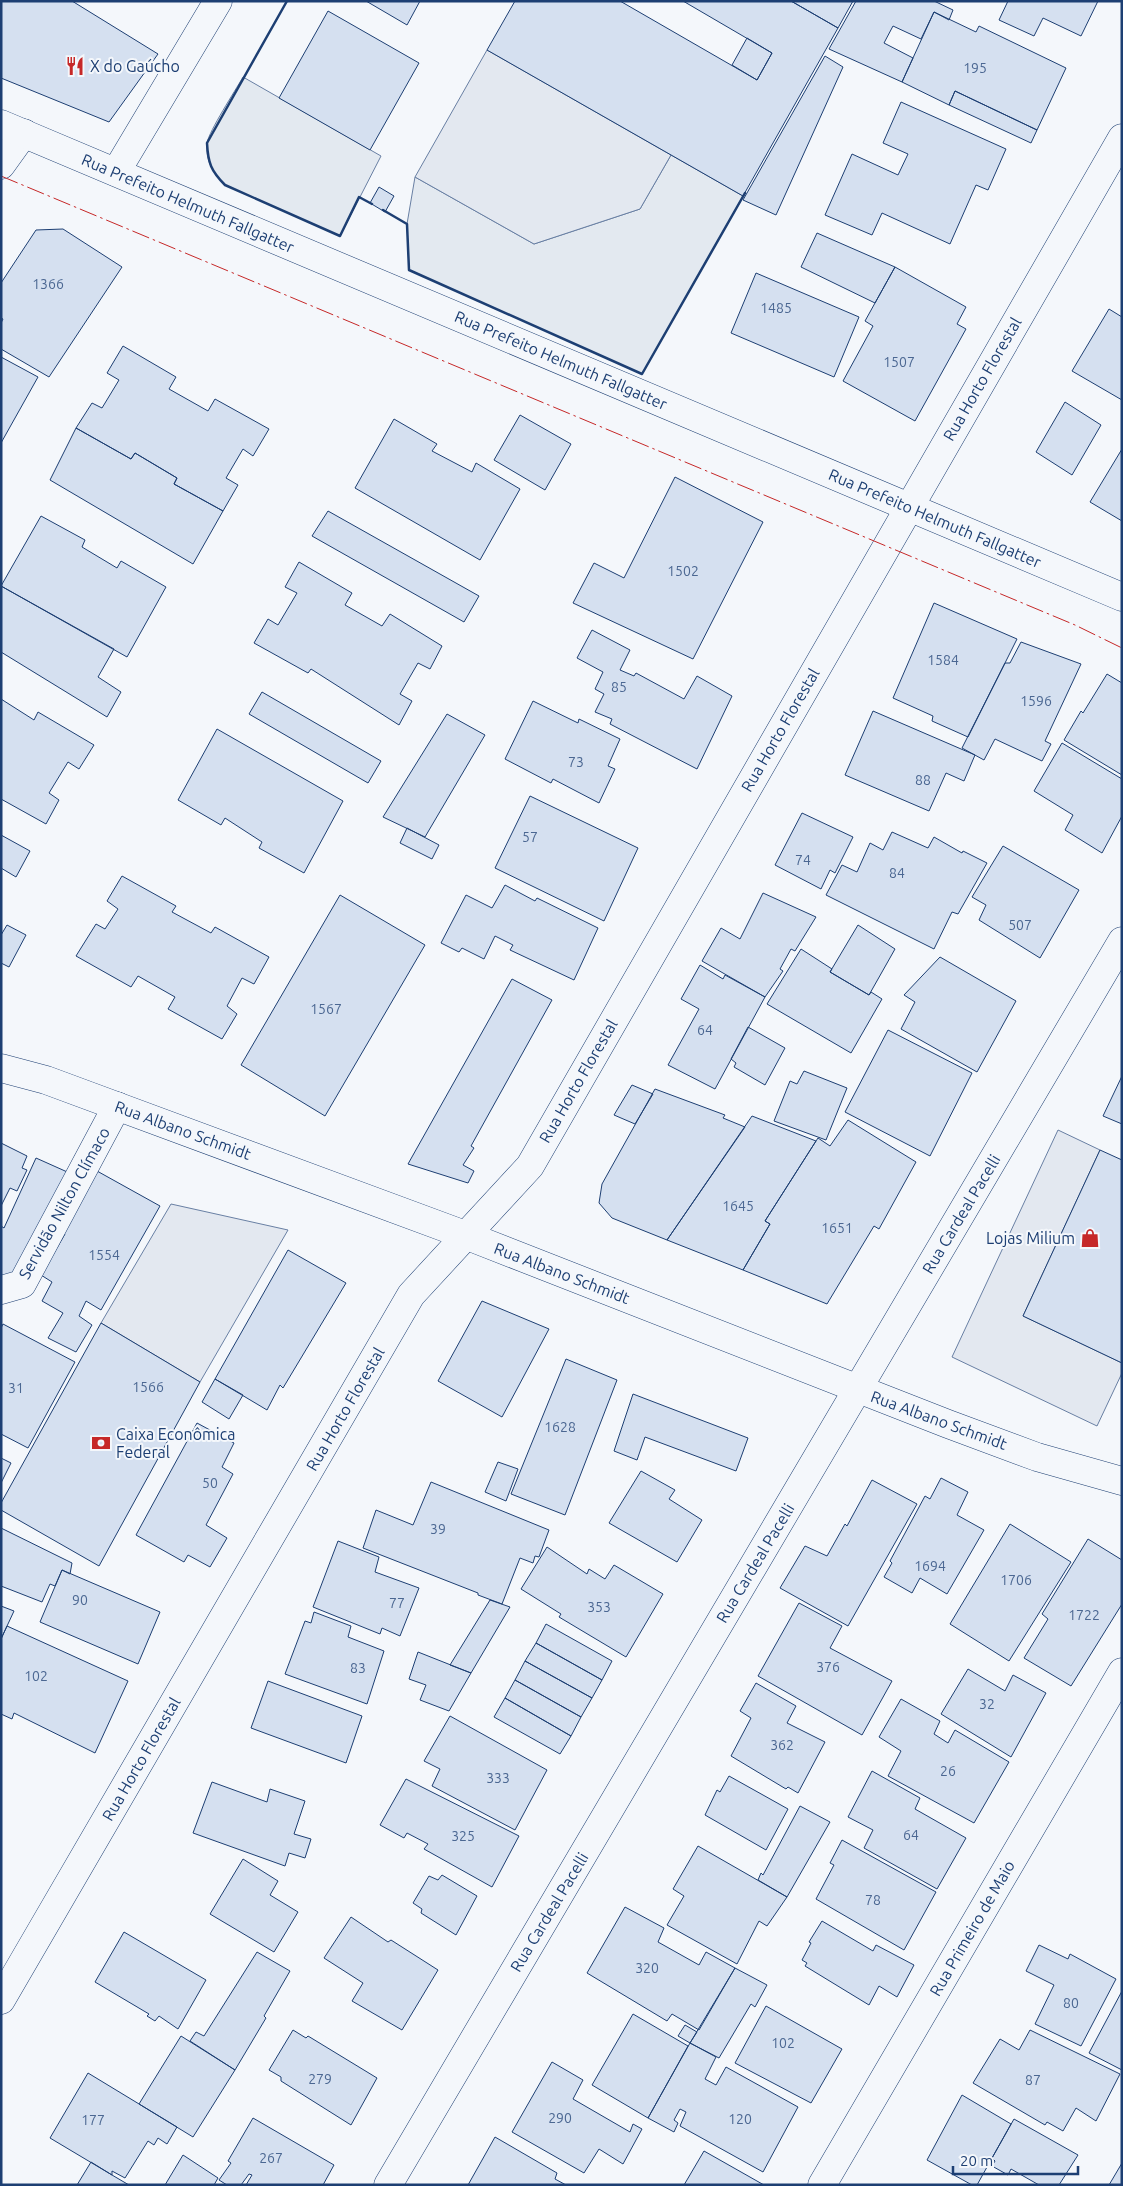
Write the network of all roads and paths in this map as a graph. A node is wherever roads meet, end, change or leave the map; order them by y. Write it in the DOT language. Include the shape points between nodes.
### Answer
graph roads {
  1 [pos="218,1"];
  2 [pos="12,128"];
  3 [pos="1122,138"];
  4 [pos="1,166"];
  5 [pos="116,172"];
  6 [pos="908,507"];
  7 [pos="1122,597"];
  8 [pos="1122,941"];
  9 [pos="1,1068"];
  10 [pos="117,1106"];
  11 [pos="465,1235"];
  12 [pos="1,1290"];
  13 [pos="857,1390"];
  14 [pos="1122,1481"];
  15 [pos="1122,1672"];
  16 [pos="1,2000"];
  17 [pos="388,2185"];
  18 [pos="822,2185"];
  1 -- 5 [label="street"];
  2 -- 4 [label="street"];
  2 -- 5 [label="street, Rua Prefeito Helmuth Fallgatter"];
  3 -- 6 [label="street, Rua Horto Florestal"];
  5 -- 6 [label="street, Rua Prefeito Helmuth Fallgatter"];
  6 -- 7 [label="street, Rua Prefeito Helmuth Fallgatter"];
  6 -- 11 [label="street, Rua Horto Florestal" via="530,1166"];
  8 -- 13 [label="street, Rua Cardeal Pacelli"];
  9 -- 10 [label="street, Rua Albano Schmidt" via="46,1080"];
  10 -- 11 [label="street, Rua Albano Schmidt"];
  10 -- 12 [label="street, Servidão Nilton Clímaco" via="22,1284"];
  11 -- 13 [label="street, Rua Albano Schmidt"];
  11 -- 16 [label="street, Rua Horto Florestal" via="411,1295"];
  13 -- 14 [label="street, Rua Albano Schmidt" via="1038,1457"];
  13 -- 17 [label="street, Rua Cardeal Pacelli"];
  15 -- 18 [label="street, Rua Primeiro de Maio"];
}
